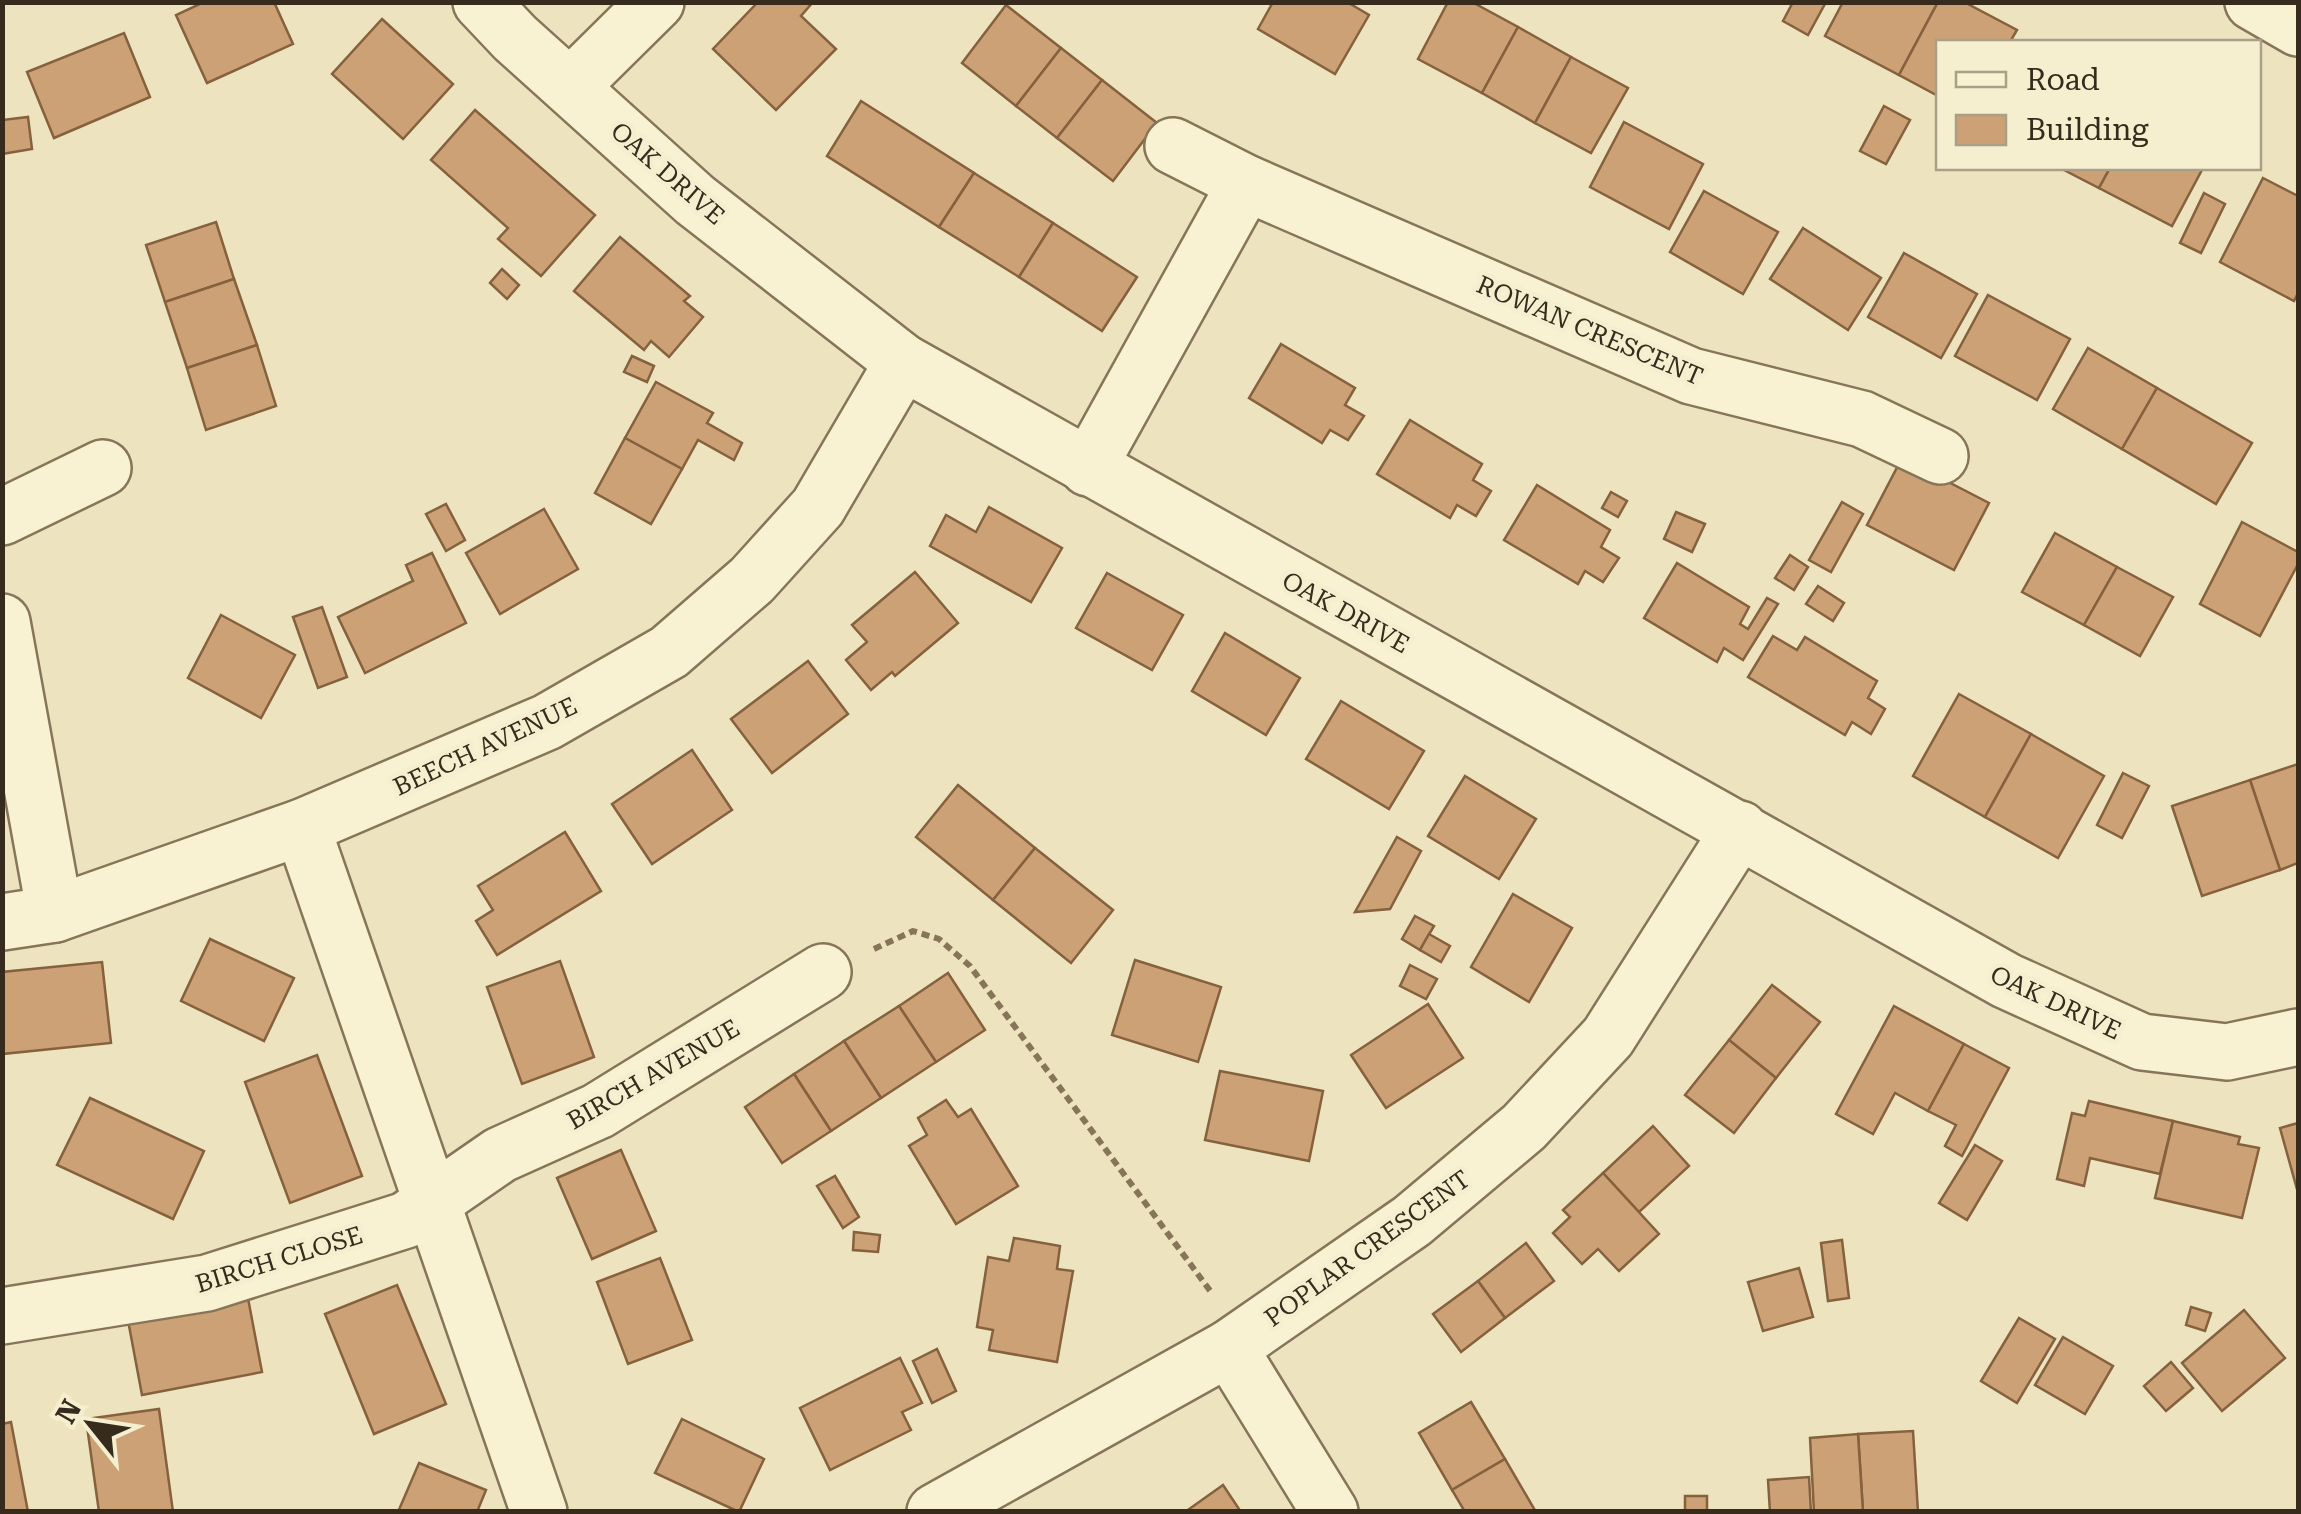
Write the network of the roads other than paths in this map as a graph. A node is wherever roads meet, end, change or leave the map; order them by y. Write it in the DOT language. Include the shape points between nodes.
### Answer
graph roads {
  1 [pos="481,2"];
  2 [pos="656,2"];
  3 [pos="2253,2"];
  4 [pos="2298,28"];
  5 [pos="570,87"];
  6 [pos="1173,146"];
  7 [pos="1246,183"];
  8 [pos="903,362"];
  9 [pos="1940,456"];
  10 [pos="104,468"];
  11 [pos="1088,468"];
  12 [pos="2,517"];
  13 [pos="2,622"];
  14 [pos="302,827"];
  15 [pos="1740,830"];
  16 [pos="29,918"];
  17 [pos="823,972"];
  18 [pos="2298,1037"];
  19 [pos="430,1203"];
  20 [pos="2,1316"];
  21 [pos="1237,1343"];
  22 [pos="539,1512"];
  23 [pos="935,1512"];
  24 [pos="1330,1512"];
  1 -- 5 [label="street, OAK DRIVE"];
  2 -- 5 [label="street"];
  3 -- 4 [label="street"];
  5 -- 8 [label="street, OAK DRIVE" via="696,200"];
  6 -- 7 [label="street, ROWAN CRESCENT"];
  7 -- 9 [label="street, ROWAN CRESCENT" via="1691,376 1862,419"];
  7 -- 11 [label="street"];
  8 -- 11 [label="street, OAK DRIVE"];
  8 -- 14 [label="street, BEECH AVENUE" via="818,507 752,580 668,652 548,722"];
  10 -- 12 [label="street"];
  11 -- 15 [label="street, OAK DRIVE"];
  13 -- 16 [label="street, BEECH AVENUE"];
  14 -- 16 [label="street, BEECH AVENUE"];
  14 -- 19 [label="street"];
  15 -- 18 [label="street, OAK DRIVE" via="2007,981 2142,1042 2228,1052"];
  15 -- 21 [label="street, POPLAR CRESCENT" via="1608,1037 1524,1127 1412,1222"];
  17 -- 19 [label="street, BIRCH AVENUE" via="598,1111 500,1155"];
  19 -- 20 [label="street, BIRCH CLOSE" via="406,1220 207,1283"];
  19 -- 22 [label="street"];
  21 -- 23 [label="street, POPLAR CRESCENT"];
  21 -- 24 [label="street"];
}
